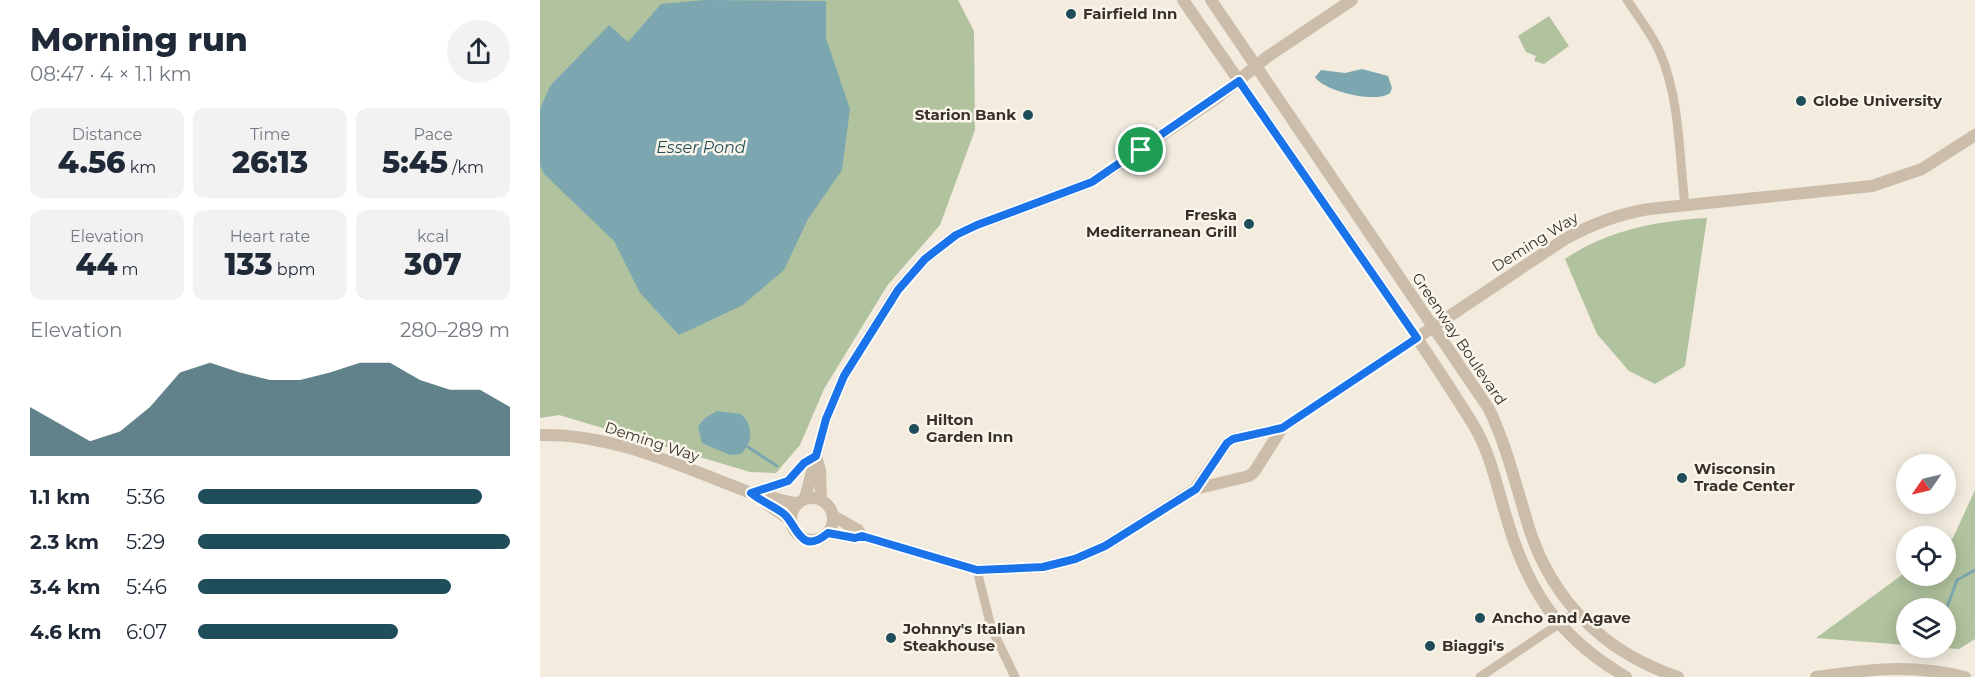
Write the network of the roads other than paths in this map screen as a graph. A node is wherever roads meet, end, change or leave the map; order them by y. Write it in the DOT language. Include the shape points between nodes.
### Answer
graph roads {
  1 [pos="1183,0"];
  2 [pos="1211,0"];
  3 [pos="1352,0"];
  4 [pos="1627,0"];
  5 [pos="1256,66"];
  6 [pos="1239,81"];
  7 [pos="1975,135"];
  8 [pos="1684,205"];
  9 [pos="1434,327"];
  10 [pos="1417,338"];
  11 [pos="1282,428"];
  12 [pos="540,435"];
  13 [pos="816,456"];
  14 [pos="1196,489"];
  15 [pos="751,493"];
  16 [pos="821,500"];
  17 [pos="801,501"];
  18 [pos="833,516"];
  19 [pos="790,520"];
  20 [pos="828,533"];
  21 [pos="862,536"];
  22 [pos="977,570"];
  23 [pos="1575,613"];
  24 [pos="1559,624"];
  25 [pos="1015,677"];
  26 [pos="1480,677"];
  27 [pos="1626,677"];
  28 [pos="1678,677"];
  29 [pos="1816,677"];
  30 [pos="1965,677"];
  1 -- 6 [label="street"];
  2 -- 5 [label="street, Greenway Boulevard"];
  3 -- 5 [label="street"];
  4 -- 8 [label="street" via="1654,40 1669,77"];
  5 -- 6 [label="street"];
  5 -- 9 [label="street, Greenway Boulevard"];
  6 -- 10 [label="street"];
  6 -- 13 [label="street" via="1092,182 977,225 956,235 925,259 898,290 844,376"];
  7 -- 8 [label="street, Deming Way" via="1922,169 1889,182"];
  8 -- 9 [label="street, Deming Way" via="1626,212 1591,225"];
  9 -- 10 [label="street, Deming Way"];
  9 -- 23 [label="street, Greenway Boulevard" via="1489,409 1502,436 1538,552"];
  10 -- 11 [label="street, Deming Way"];
  10 -- 24 [label="street" via="1475,429 1523,570"];
  11 -- 14 [label="street, Deming Way" via="1254,472"];
  11 -- 14 [label="street, Deming Way" via="1227,443"];
  12 -- 15 [label="street, Deming Way" via="610,443"];
  13 -- 15 [label="street" via="788,481"];
  13 -- 16 [label="street"];
  13 -- 17 [label="street"];
  14 -- 22 [label="street, Deming Way" via="1114,541 1075,559 1043,567"];
  15 -- 17 [label="street, Deming Way" via="767,494 786,502"];
  15 -- 19 [label="street, Deming Way"];
  16 -- 17 [label="street"];
  16 -- 18 [label="street"];
  17 -- 19 [label="street"];
  18 -- 20 [label="street"];
  18 -- 21 [label="street, Deming Way"];
  19 -- 20 [label="street" via="793,530 806,539 818,539"];
  20 -- 21 [label="street, Deming Way"];
  21 -- 22 [label="street, Deming Way"];
  22 -- 25 [label="street" via="991,627"];
  23 -- 24 [label="street"];
  23 -- 28 [label="street, Greenway Boulevard" via="1630,657"];
  24 -- 26 [label="street"];
  24 -- 27 [label="street" via="1601,663"];
  29 -- 30 [label="street" via="1909,668"];
}
